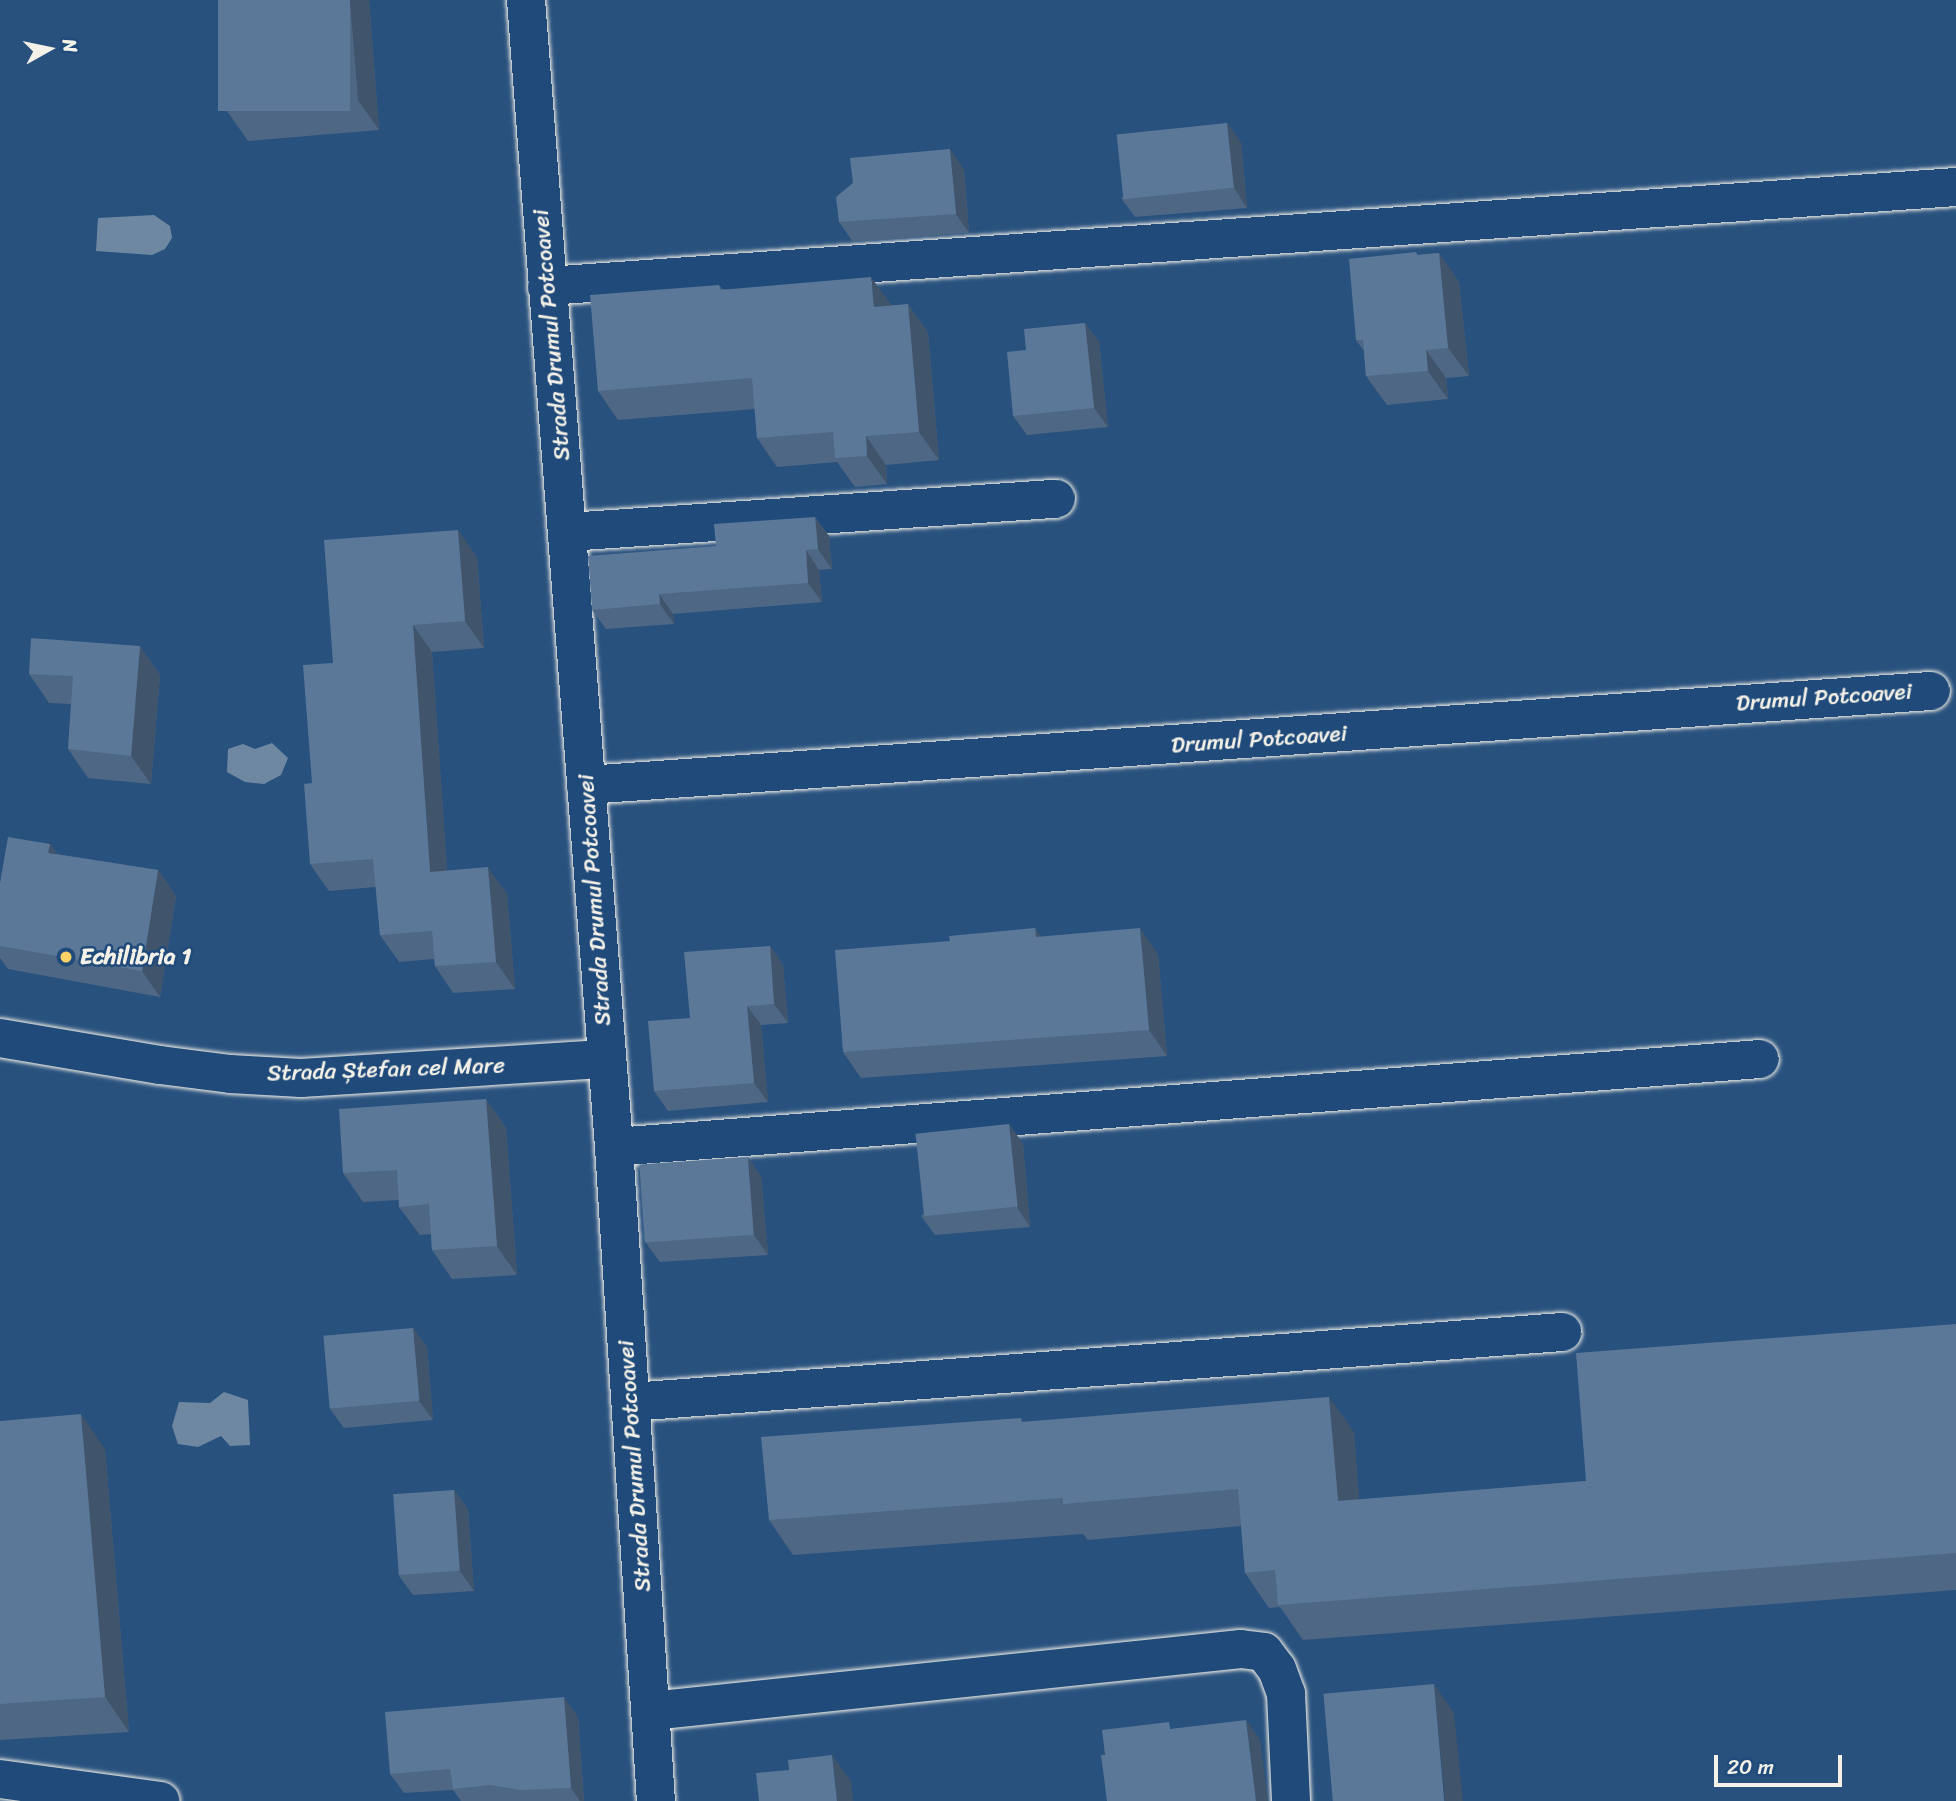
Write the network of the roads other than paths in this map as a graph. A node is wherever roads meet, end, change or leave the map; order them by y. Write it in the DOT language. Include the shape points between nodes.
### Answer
graph roads {
  1 [pos="526,0"];
  2 [pos="1956,187"];
  3 [pos="547,286"];
  4 [pos="1056,499"];
  5 [pos="568,531"];
  6 [pos="1931,691"];
  7 [pos="586,785"];
  8 [pos="0,1038"];
  9 [pos="606,1059"];
  10 [pos="1760,1059"];
  11 [pos="614,1147"];
  12 [pos="1562,1332"];
  13 [pos="631,1402"];
  14 [pos="651,1711"];
  15 [pos="0,1779"];
  16 [pos="161,1801"];
  17 [pos="656,1801"];
  18 [pos="1291,1801"];
  1 -- 3 [label="street, Strada Drumul Potcoavei"];
  2 -- 3 [label="street"];
  3 -- 5 [label="street, Strada Drumul Potcoavei"];
  4 -- 5 [label="street"];
  5 -- 7 [label="street, Strada Drumul Potcoavei"];
  6 -- 7 [label="street, Drumul Potcoavei"];
  7 -- 9 [label="street, Strada Drumul Potcoavei"];
  8 -- 9 [label="street, Strada Ștefan cel Mare" via="160,1065 301,1078"];
  9 -- 11 [label="street, Strada Drumul Potcoavei"];
  10 -- 11 [label="street"];
  11 -- 13 [label="street, Strada Drumul Potcoavei"];
  12 -- 13 [label="street"];
  13 -- 14 [label="street, Strada Drumul Potcoavei"];
  14 -- 17 [label="street, Strada Drumul Potcoavei"];
  14 -- 18 [label="street" via="1241,1650 1264,1653 1277,1669 1286,1694"];
  15 -- 16 [label="street"];
}
